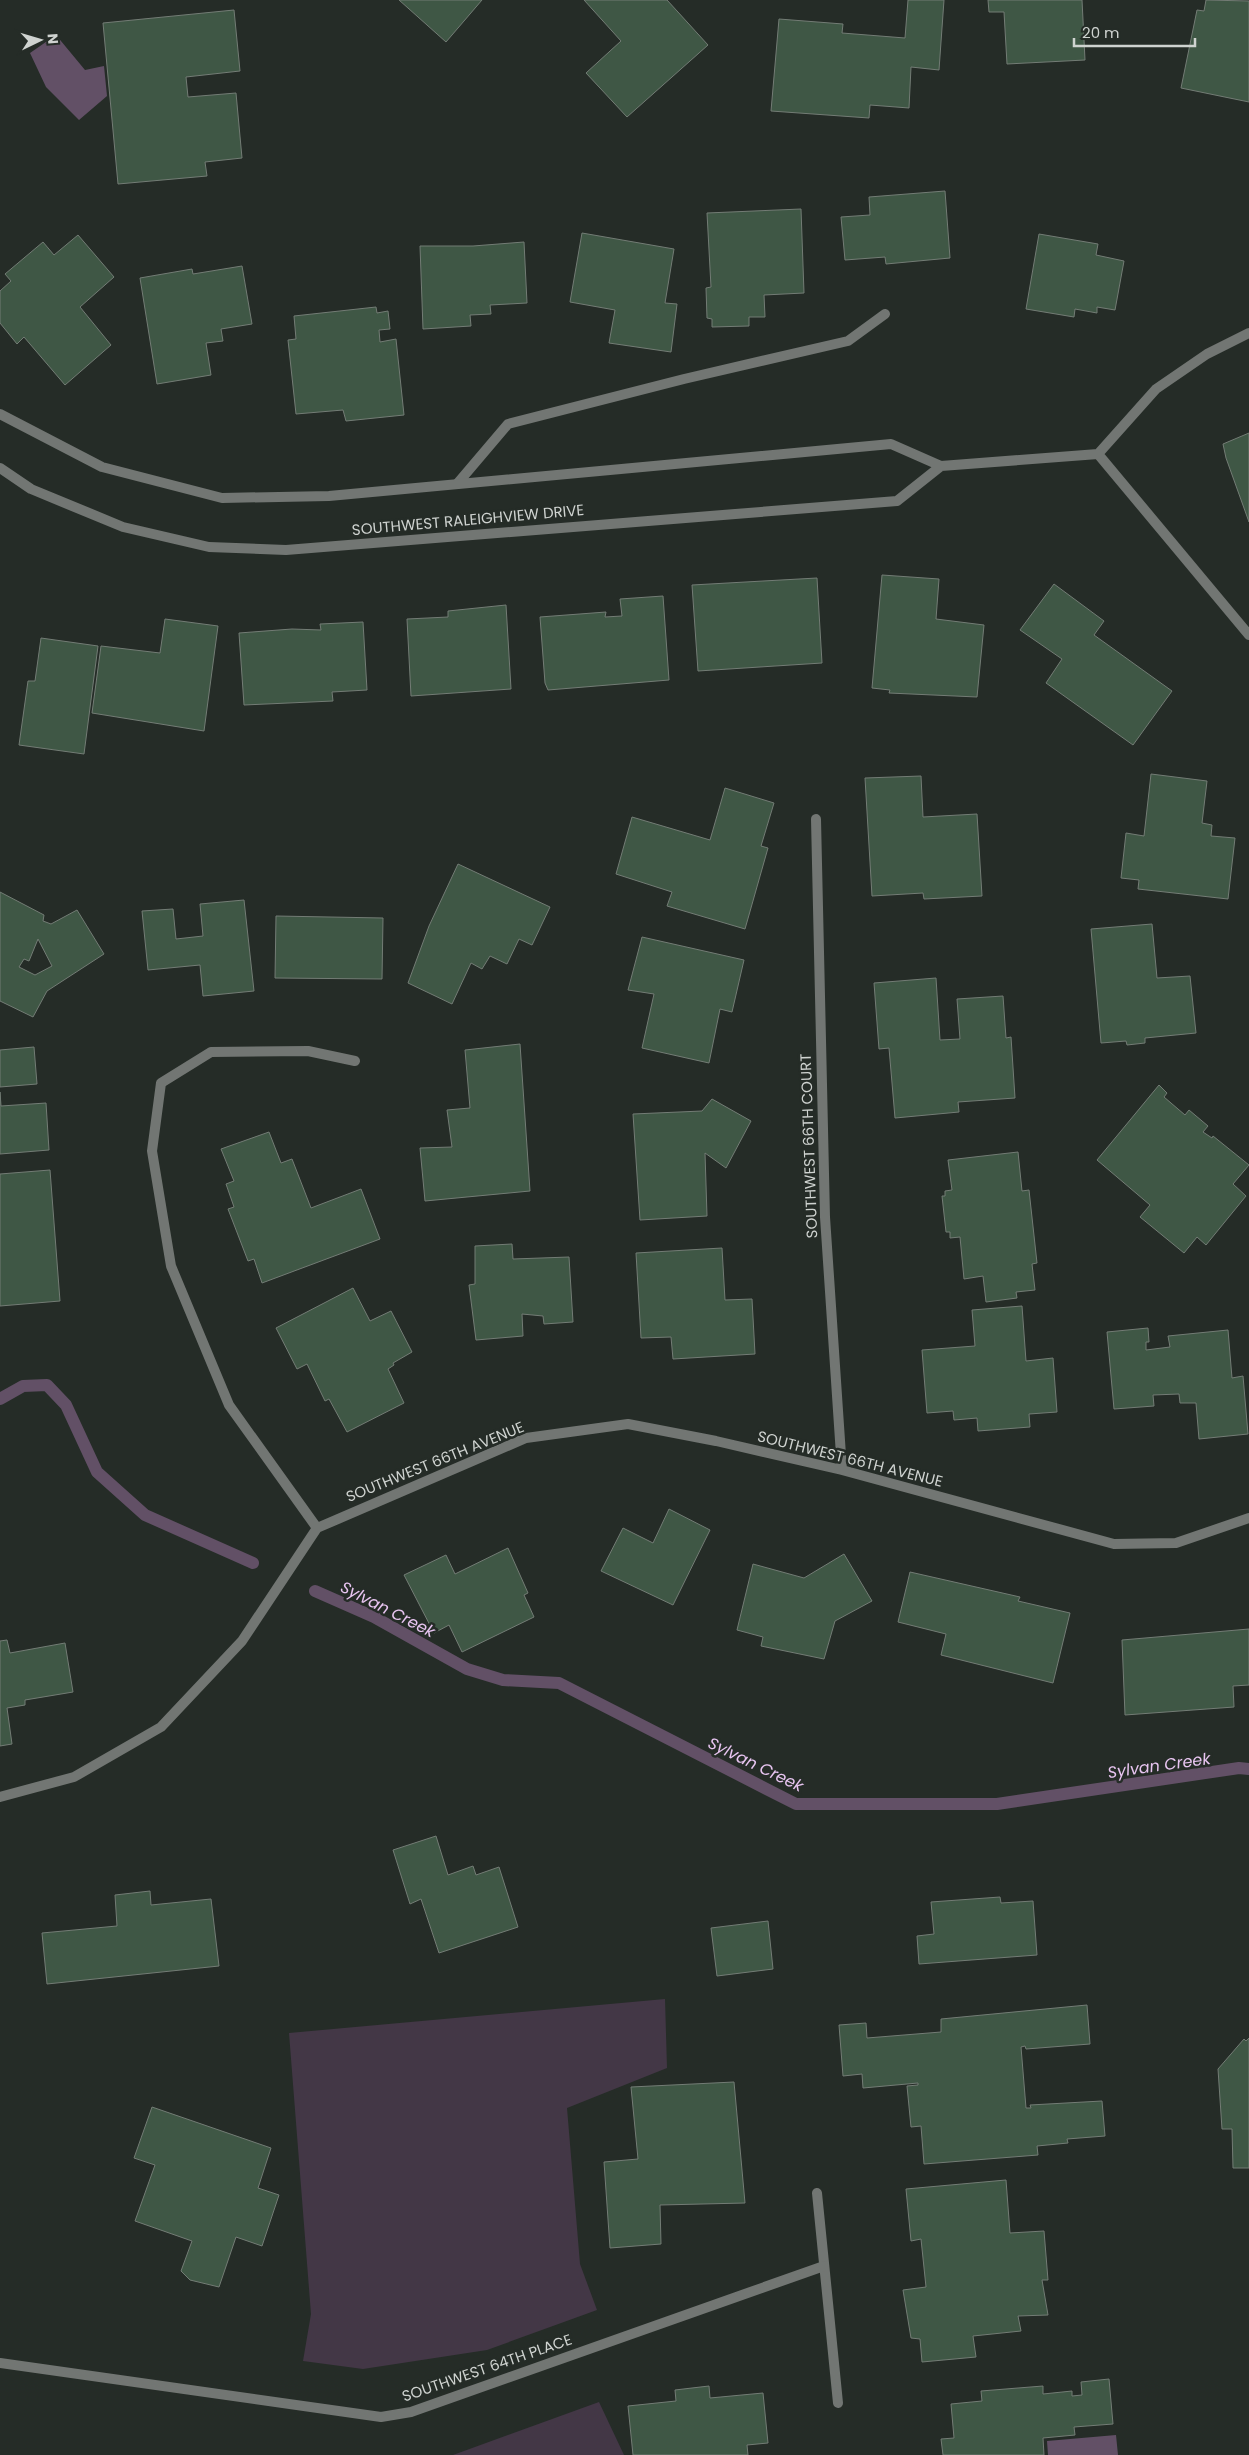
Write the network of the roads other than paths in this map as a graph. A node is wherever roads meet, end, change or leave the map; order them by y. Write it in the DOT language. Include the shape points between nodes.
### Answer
graph roads {
  1 [pos="885,314"];
  2 [pos="1249,333"];
  3 [pos="0,414"];
  4 [pos="1098,454"];
  5 [pos="941,466"];
  6 [pos="0,468"];
  7 [pos="456,484"];
  8 [pos="1249,635"];
  9 [pos="816,820"];
  10 [pos="355,1062"];
  11 [pos="842,1470"];
  12 [pos="1249,1518"];
  13 [pos="317,1528"];
  14 [pos="0,1797"];
  15 [pos="817,2193"];
  16 [pos="824,2266"];
  17 [pos="0,2363"];
  18 [pos="838,2403"];
  1 -- 7 [label="street" via="848,341 684,378 508,424"];
  2 -- 4 [label="street" via="1207,354 1156,389"];
  3 -- 7 [label="street" via="102,467 222,498 329,496"];
  4 -- 5 [label="street"];
  4 -- 8 [label="street"];
  5 -- 6 [label="street, SOUTHWEST RALEIGHVIEW DRIVE" via="897,501 286,550 209,547 123,527 31,489"];
  5 -- 7 [label="street" via="891,444"];
  9 -- 11 [label="street, SOUTHWEST 66TH COURT" via="825,1217"];
  10 -- 13 [label="street" via="308,1051 211,1052 161,1083 152,1151 171,1266 229,1405"];
  11 -- 12 [label="street, SOUTHWEST 66TH AVENUE" via="1114,1544 1176,1543"];
  11 -- 13 [label="street, SOUTHWEST 66TH AVENUE" via="628,1424 526,1438"];
  13 -- 14 [label="street" via="242,1641 161,1727 74,1777"];
  15 -- 16 [label="street"];
  16 -- 17 [label="street, SOUTHWEST 64TH PLACE" via="411,2412 381,2417"];
  16 -- 18 [label="street"];
}
